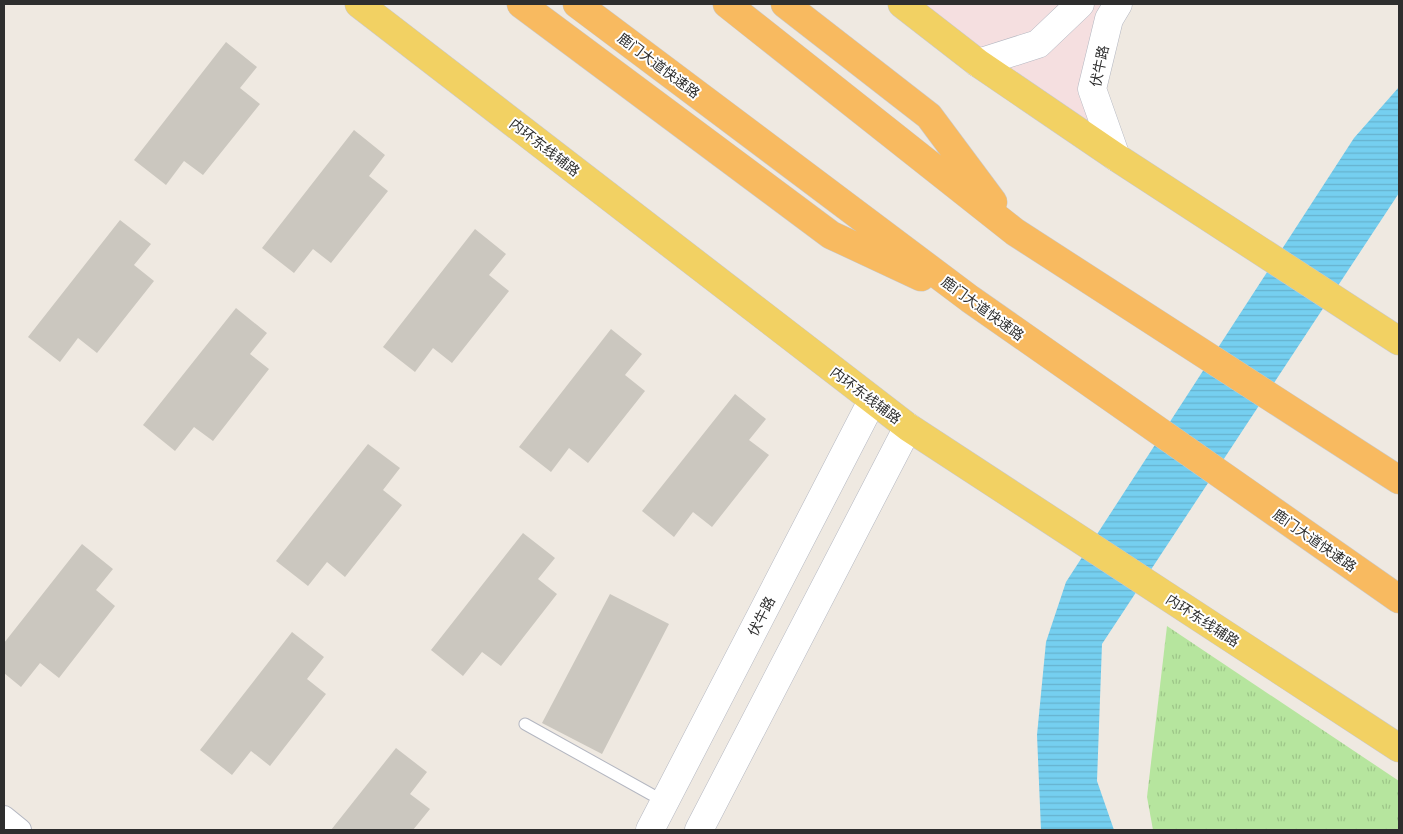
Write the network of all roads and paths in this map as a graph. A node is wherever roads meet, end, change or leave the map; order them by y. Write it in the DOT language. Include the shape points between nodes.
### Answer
graph roads {
  1 [pos="360,4"];
  2 [pos="521,4"];
  3 [pos="577,4"];
  4 [pos="727,4"];
  5 [pos="785,4"];
  6 [pos="902,4"];
  7 [pos="1080,4"];
  8 [pos="1118,4"];
  9 [pos="978,63"];
  10 [pos="1116,157"];
  11 [pos="1015,232"];
  12 [pos="970,299"];
  13 [pos="1399,341"];
  14 [pos="872,401"];
  15 [pos="908,427"];
  16 [pos="1399,480"];
  17 [pos="1399,599"];
  18 [pos="525,724"];
  19 [pos="1399,748"];
  20 [pos="665,802"];
  21 [pos="4,817"];
  22 [pos="20,830"];
  23 [pos="650,830"];
  24 [pos="699,830"];
  1 -- 14 [label="main road, 内环东线辅路"];
  2 -- 12 [label="highway" via="831,235"];
  3 -- 12 [label="highway, 鹿门大道快速路"];
  4 -- 11 [label="highway"];
  5 -- 11 [label="highway" via="929,116"];
  6 -- 9 [label="main road"];
  7 -- 9 [label="street" via="1038,44"];
  8 -- 10 [label="street, 伏牛路" via="1110,19 1092,89"];
  9 -- 10 [label="main road"];
  10 -- 13 [label="main road"];
  11 -- 16 [label="highway"];
  12 -- 17 [label="highway, 鹿门大道快速路"];
  14 -- 15 [label="main road, 内环东线辅路"];
  14 -- 20 [label="street, 伏牛路"];
  15 -- 19 [label="main road, 内环东线辅路"];
  15 -- 24 [label="street"];
  18 -- 20 [label="lane"];
  20 -- 23 [label="street, 伏牛路"];
  21 -- 22 [label="street"];
}
